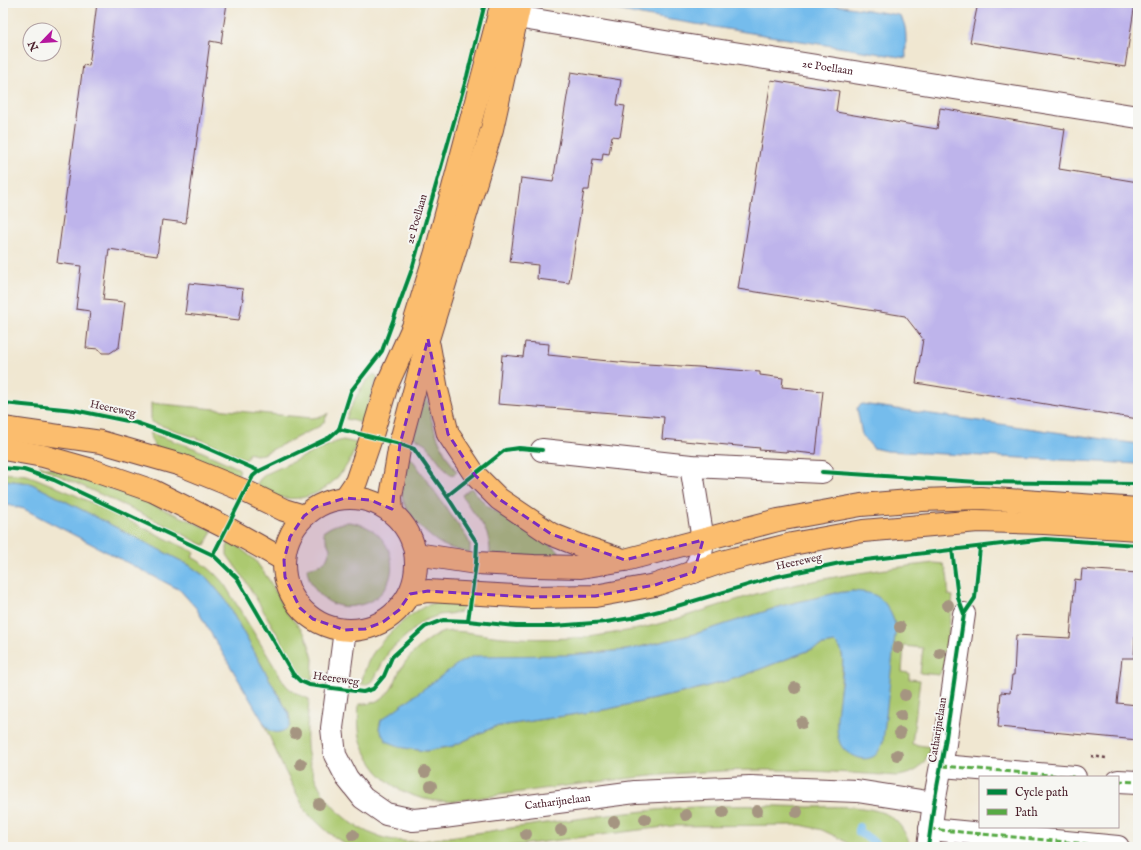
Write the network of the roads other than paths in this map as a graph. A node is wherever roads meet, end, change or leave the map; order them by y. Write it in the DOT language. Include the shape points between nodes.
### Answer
graph roads {
  1 [pos="509,9"];
  2 [pos="1138,117"];
  3 [pos="428,339"];
  4 [pos="3,428"];
  5 [pos="3,449"];
  6 [pos="542,450"];
  7 [pos="691,466"];
  8 [pos="822,472"];
  9 [pos="345,498"];
  10 [pos="1138,508"];
  11 [pos="392,512"];
  12 [pos="304,516"];
  13 [pos="1138,529"];
  14 [pos="704,540"];
  15 [pos="416,554"];
  16 [pos="284,560"];
  17 [pos="625,560"];
  18 [pos="694,572"];
  19 [pos="410,594"];
  20 [pos="964,614"];
  21 [pos="345,630"];
  22 [pos="942,766"];
  23 [pos="1063,776"];
  24 [pos="1119,781"];
  25 [pos="1138,782"];
  26 [pos="934,804"];
  27 [pos="929,838"];
  28 [pos="1118,847"];
  1 -- 2 [label="street, 2e Poellaan" via="687,46"];
  1 -- 3 [label="main road" via="492,129"];
  1 -- 9 [label="main road" via="413,327 387,385 356,482"];
  3 -- 11 [label="main road" via="400,444 391,497"];
  3 -- 17 [label="main road" via="448,434 475,475 499,499 551,534"];
  4 -- 12 [label="main road" via="101,442 180,465 284,510"];
  5 -- 16 [label="main road" via="43,456 90,469 153,491"];
  6 -- 7 [label="street"];
  7 -- 8 [label="street"];
  7 -- 14 [label="street"];
  9 -- 11 [label="main road" via="370,500"];
  9 -- 12 [label="main road" via="330,500"];
  10 -- 14 [label="main road" via="981,498 922,500 861,505 778,520"];
  11 -- 15 [label="main road" via="411,538"];
  12 -- 16 [label="main road" via="290,536"];
  13 -- 18 [label="main road, Heereweg" via="978,521 863,530 792,544"];
  14 -- 17 [label="main road"];
  14 -- 18 [label="street"];
  15 -- 17 [label="main road" via="476,563 534,566 581,567"];
  15 -- 19 [label="main road" via="416,574"];
  16 -- 21 [label="main road" via="285,577 300,608 328,627"];
  18 -- 19 [label="main road, Heereweg" via="655,585 595,596 530,597 428,591"];
  19 -- 21 [label="main road" via="398,610 383,622 365,629"];
  20 -- 22 [label="street, Catharijnelaan"];
  21 -- 26 [label="street, Catharijnelaan" via="332,728 335,755 347,778 362,798 386,814 413,820 635,792 750,787 857,791"];
  22 -- 23 [label="street"];
  22 -- 26 [label="street, Catharijnelaan"];
  24 -- 25 [label="street"];
  26 -- 27 [label="street, Catharijnelaan"];
  27 -- 28 [label="street"];
}
